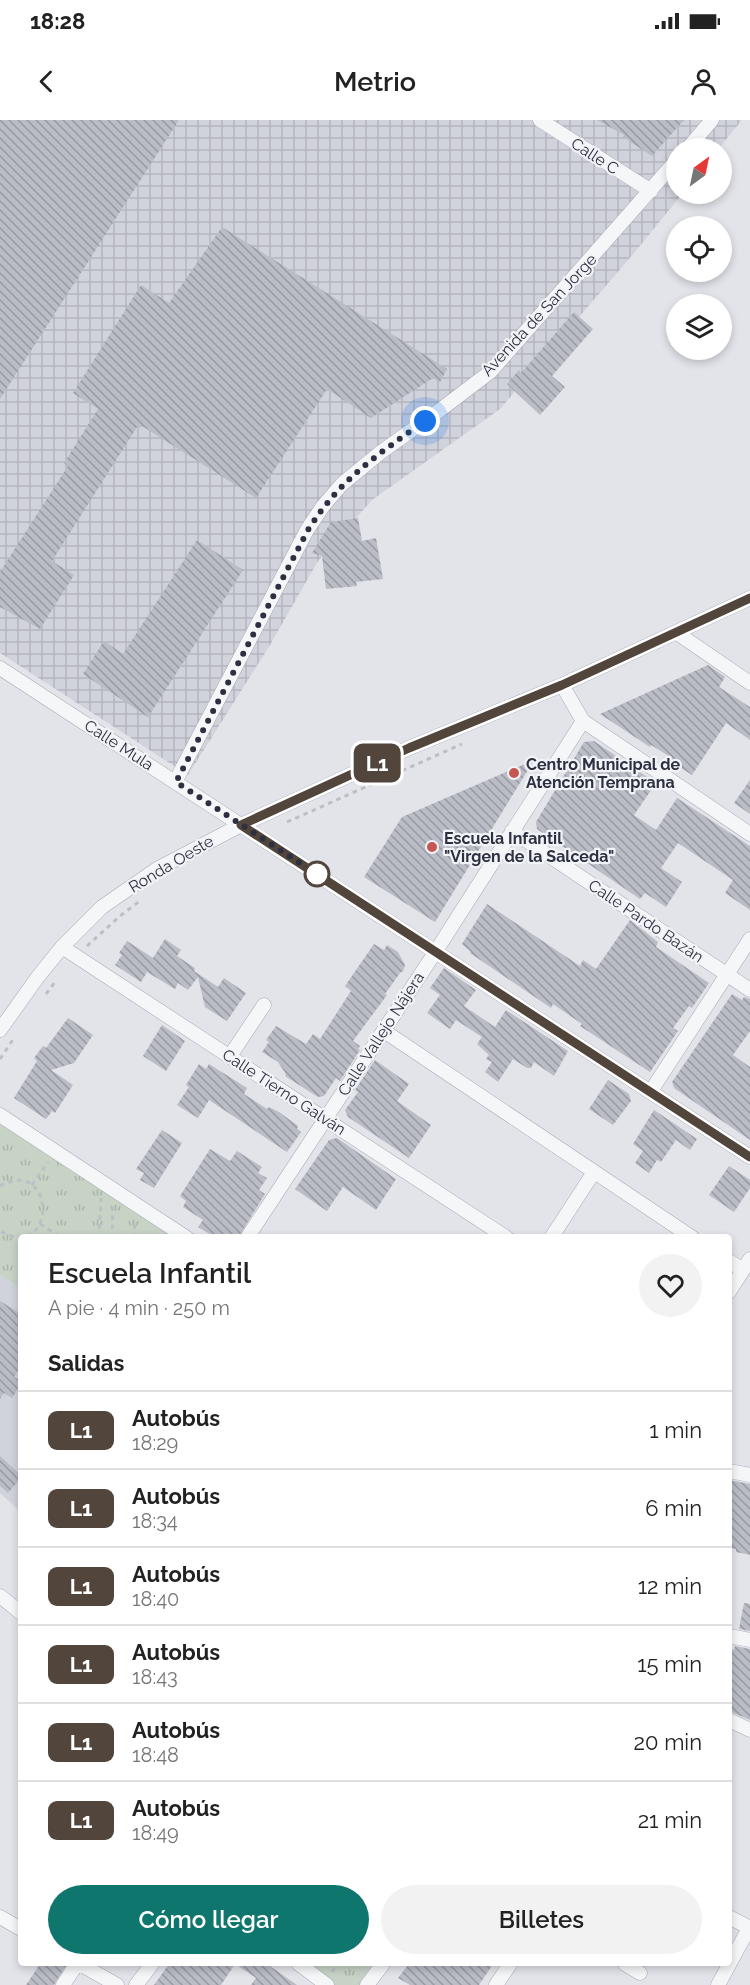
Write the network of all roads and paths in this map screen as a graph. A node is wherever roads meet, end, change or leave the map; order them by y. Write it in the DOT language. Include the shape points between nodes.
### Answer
graph roads {
  1 [pos="540,120"];
  2 [pos="712,120"];
  3 [pos="697,138"];
  4 [pos="666,173"];
  5 [pos="651,192"];
  6 [pos="750,598"];
  7 [pos="677,633"];
  8 [pos="0,668"];
  9 [pos="750,683"];
  10 [pos="562,685"];
  11 [pos="582,721"];
  12 [pos="468,741"];
  13 [pos="176,782"];
  14 [pos="241,825"];
  15 [pos="512,831"];
  16 [pos="750,834"];
  17 [pos="257,836"];
  18 [pos="147,896"];
  19 [pos="750,939"];
  20 [pos="62,946"];
  21 [pos="436,951"];
  22 [pos="77,956"];
  23 [pos="727,974"];
  24 [pos="59,976"];
  25 [pos="750,990"];
  26 [pos="41,1000"];
  27 [pos="264,1005"];
  28 [pos="0,1030"];
  29 [pos="384,1031"];
  30 [pos="18,1034"];
  31 [pos="230,1056"];
  32 [pos="0,1059"];
  33 [pos="651,1091"];
  34 [pos="0,1115"];
  35 [pos="326,1119"];
  36 [pos="56,1152"];
  37 [pos="750,1157"];
  38 [pos="594,1172"];
  39 [pos="101,1182"];
  40 [pos="32,1185"];
  41 [pos="0,1186"];
  42 [pos="114,1190"];
  43 [pos="40,1224"];
  44 [pos="0,1231"];
  45 [pos="29,1234"];
  46 [pos="56,1234"];
  47 [pos="99,1234"];
  48 [pos="112,1234"];
  49 [pos="181,1234"];
  50 [pos="250,1234"];
  51 [pos="501,1234"];
  52 [pos="554,1234"];
  53 [pos="687,1234"];
  54 [pos="18,1236"];
  55 [pos="746,1265"];
  56 [pos="732,1287"];
  57 [pos="732,1472"];
  58 [pos="750,1475"];
  59 [pos="0,1596"];
  60 [pos="18,1611"];
  61 [pos="732,1637"];
  62 [pos="750,1640"];
  63 [pos="732,1721"];
  64 [pos="750,1730"];
  65 [pos="0,1917"];
  66 [pos="732,1919"];
  67 [pos="18,1927"];
  68 [pos="750,1928"];
  69 [pos="732,1960"];
  70 [pos="77,1966"];
  71 [pos="82,1966"];
  72 [pos="150,1966"];
  73 [pos="302,1966"];
  74 [pos="381,1966"];
  75 [pos="509,1966"];
  76 [pos="628,1966"];
  77 [pos="729,1966"];
  78 [pos="640,1973"];
  79 [pos="63,1985"];
  80 [pos="117,1985"];
  81 [pos="136,1985"];
  82 [pos="327,1985"];
  83 [pos="367,1985"];
  84 [pos="496,1985"];
  85 [pos="718,1985"];
  1 -- 5 [label="street, Calle C"];
  2 -- 3 [label="street"];
  4 -- 5 [label="street, Avenida de San Jorge"];
  5 -- 13 [label="street, Avenida de San Jorge" via="490,372 381,452 342,484 323,506"];
  6 -- 7 [label="street, Ronda Oeste"];
  7 -- 9 [label="street"];
  7 -- 10 [label="street, Ronda Oeste"];
  8 -- 13 [label="street, Calle Mula"];
  10 -- 11 [label="street"];
  10 -- 14 [label="street, Ronda Oeste" via="409,748"];
  11 -- 15 [label="street, Calle Vallejo Nájera"];
  11 -- 16 [label="street"];
  12 -- 17 [label="path"];
  13 -- 14 [label="street, Calle Mula"];
  14 -- 17 [label="street, Calle Mula"];
  14 -- 20 [label="street, Ronda Oeste" via="157,869 102,907"];
  15 -- 21 [label="street, Calle Vallejo Nájera"];
  15 -- 23 [label="street, Calle Pardo Bazán"];
  17 -- 21 [label="street, Calle Mula"];
  18 -- 22 [label="path"];
  19 -- 23 [label="street"];
  20 -- 22 [label="street, Calle Tierno Galván"];
  20 -- 28 [label="street, Ronda Oeste"];
  21 -- 29 [label="street, Calle Vallejo Nájera"];
  21 -- 33 [label="street, Calle Mula"];
  22 -- 31 [label="street, Calle Tierno Galván"];
  23 -- 25 [label="street, Calle Pardo Bazán"];
  23 -- 33 [label="street"];
  24 -- 26 [label="path"];
  27 -- 31 [label="street"];
  29 -- 35 [label="street, Calle Vallejo Nájera"];
  29 -- 38 [label="street"];
  30 -- 32 [label="path"];
  31 -- 35 [label="street, Calle Tierno Galván"];
  33 -- 37 [label="street, Calle Mula"];
  34 -- 36 [label="street"];
  35 -- 50 [label="street, Calle Vallejo Nájera"];
  35 -- 51 [label="street, Calle Tierno Galván"];
  36 -- 39 [label="street"];
  36 -- 40 [label="path"];
  38 -- 52 [label="street"];
  38 -- 53 [label="street"];
  39 -- 42 [label="street"];
  39 -- 47 [label="path"];
  40 -- 41 [label="path" via="16,1181"];
  40 -- 43 [label="path" via="43,1201"];
  42 -- 48 [label="path"];
  42 -- 49 [label="street"];
  43 -- 45 [label="path"];
  43 -- 46 [label="path"];
  44 -- 54 [label="path"];
  55 -- 56 [label="street"];
  57 -- 58 [label="street"];
  59 -- 60 [label="street"];
  61 -- 62 [label="street"];
  63 -- 64 [label="street"];
  65 -- 67 [label="street"];
  66 -- 68 [label="street"];
  68 -- 69 [label="street"];
  70 -- 79 [label="street"];
  71 -- 80 [label="street"];
  72 -- 81 [label="street"];
  73 -- 82 [label="street"];
  74 -- 83 [label="street"];
  75 -- 84 [label="street"];
  76 -- 78 [label="street"];
  77 -- 85 [label="street"];
}
